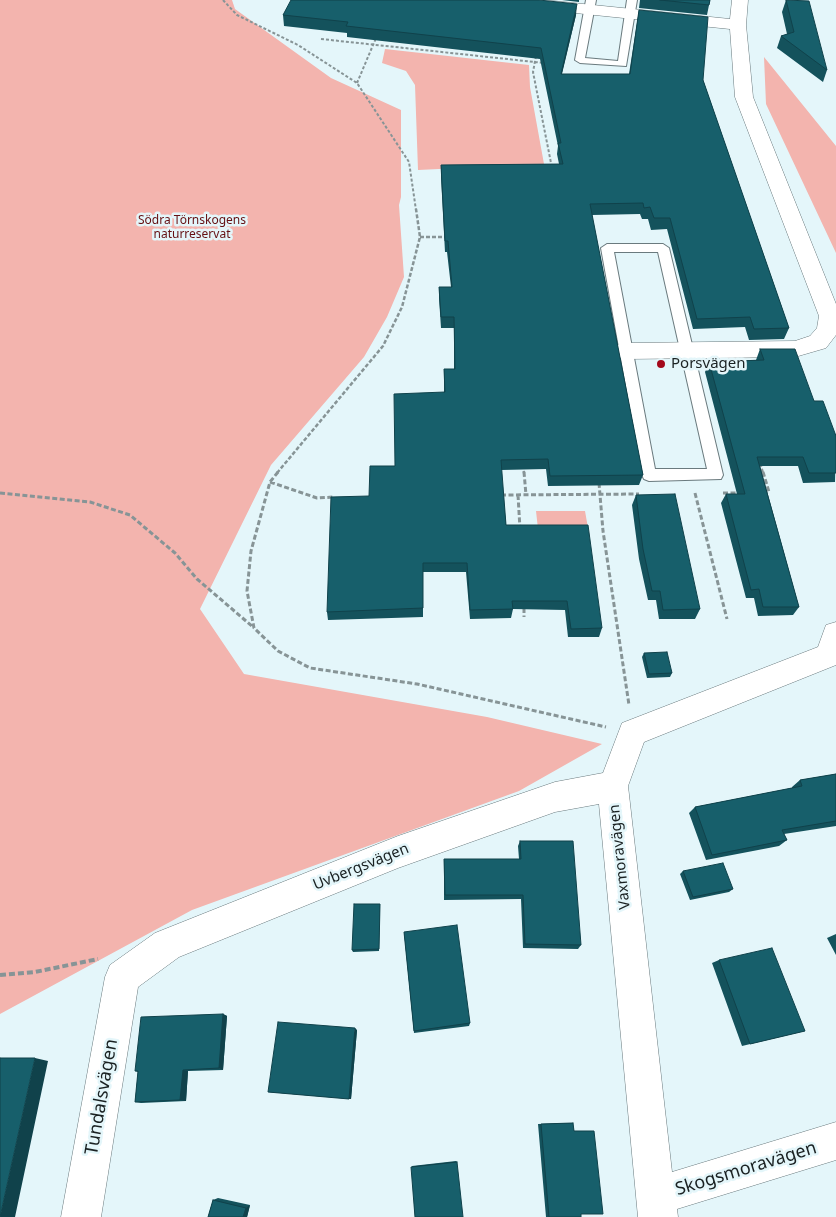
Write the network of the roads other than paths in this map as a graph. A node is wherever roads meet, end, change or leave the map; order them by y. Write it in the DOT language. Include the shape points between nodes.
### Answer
graph roads {
  1 [pos="498,0"];
  2 [pos="740,0"];
  3 [pos="591,5"];
  4 [pos="631,7"];
  5 [pos="738,26"];
  6 [pos="687,350"];
  7 [pos="626,351"];
  8 [pos="836,634"];
  9 [pos="613,786"];
  10 [pos="112,968"];
  11 [pos="836,1141"];
  12 [pos="657,1207"];
  13 [pos="81,1217"];
  1 -- 3 [label="street"];
  2 -- 5 [label="street"];
  3 -- 4 [label="street"];
  3 -- 4 [label="lane" via="580,60 622,64"];
  4 -- 5 [label="street"];
  5 -- 6 [label="street" via="744,98 830,316 828,330 818,342 795,349"];
  6 -- 7 [label="street"];
  6 -- 7 [label="lane" via="663,248 607,248"];
  6 -- 7 [label="lane" via="716,475 649,475"];
  8 -- 9 [label="street, Vaxmoravägen" via="829,655 633,733"];
  9 -- 10 [label="street, Uvbergsvägen" via="555,797 398,852"];
  9 -- 12 [label="street, Vaxmoravägen"];
  10 -- 13 [label="street, Tundalsvägen"];
  11 -- 12 [label="street, Skogsmoravägen"];
}
